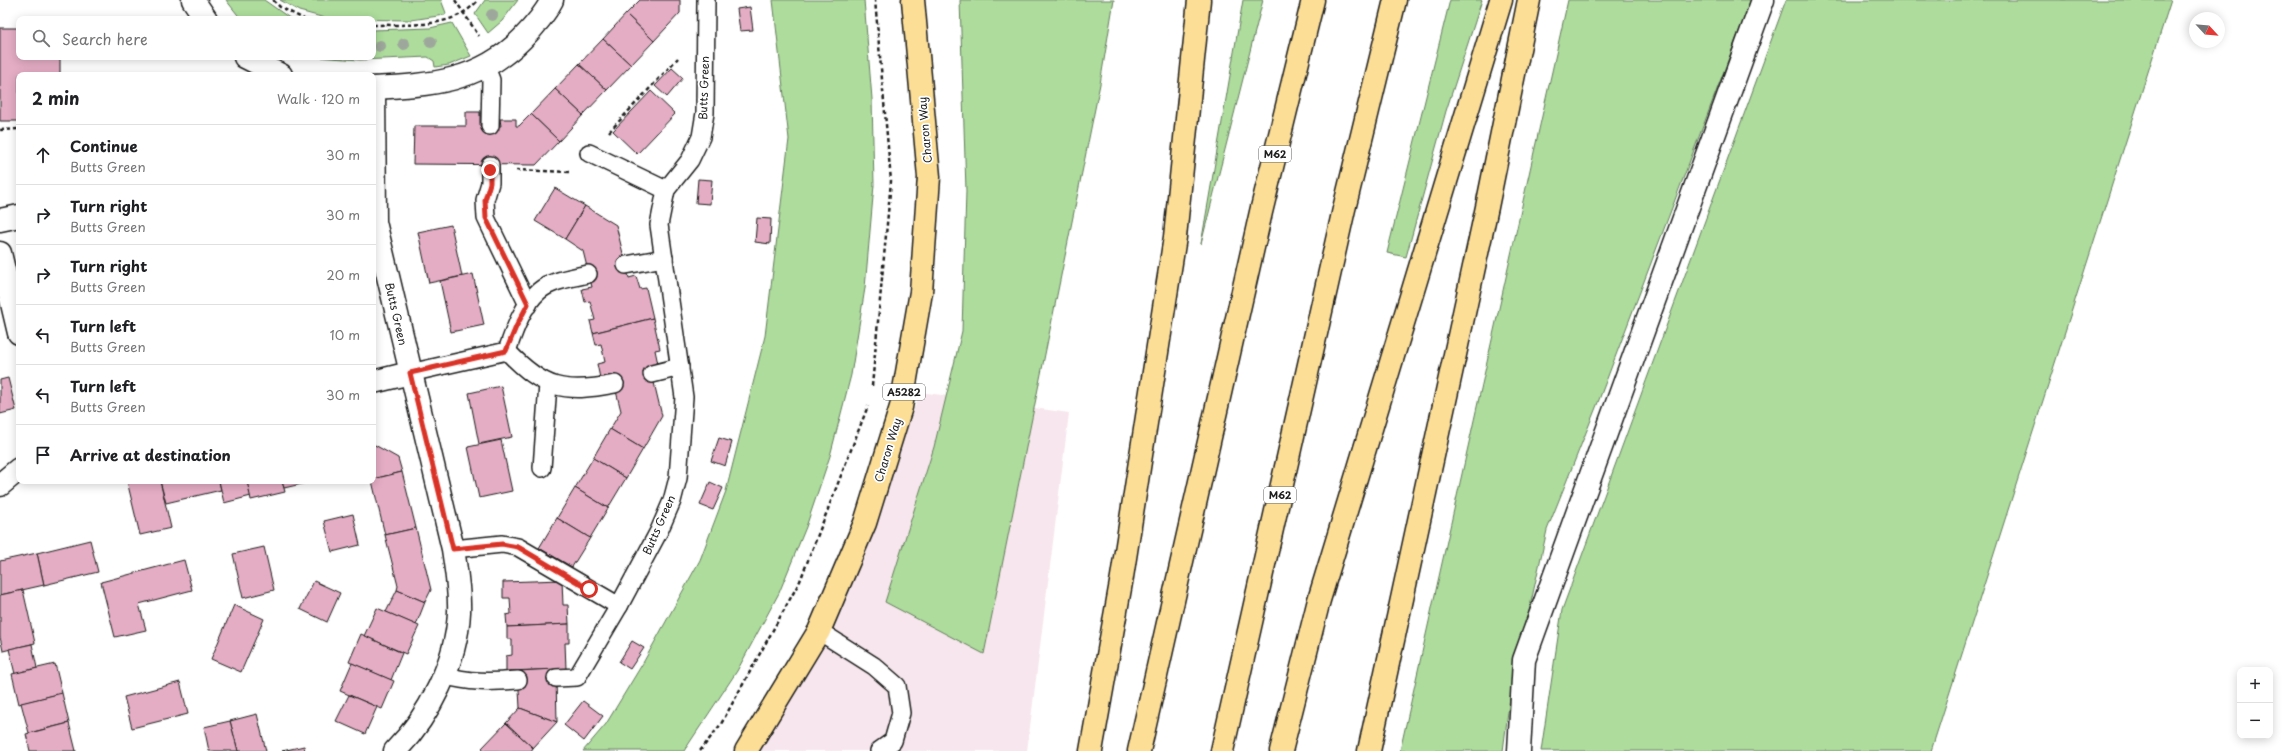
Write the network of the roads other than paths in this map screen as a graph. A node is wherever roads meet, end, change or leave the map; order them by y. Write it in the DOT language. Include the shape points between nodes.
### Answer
graph roads {
  1 [pos="193,0"];
  2 [pos="552,0"];
  3 [pos="706,0"];
  4 [pos="913,0"];
  5 [pos="1198,0"];
  6 [pos="1313,0"];
  7 [pos="1395,0"];
  8 [pos="1501,0"];
  9 [pos="1529,0"];
  10 [pos="1763,0"];
  11 [pos="204,16"];
  12 [pos="251,60"];
  13 [pos="491,64"];
  14 [pos="275,72"];
  15 [pos="376,88"];
  16 [pos="490,126"];
  17 [pos="590,153"];
  18 [pos="490,167"];
  19 [pos="666,190"];
  20 [pos="16,217"];
  21 [pos="0,220"];
  22 [pos="376,226"];
  23 [pos="0,253"];
  24 [pos="664,258"];
  25 [pos="626,265"];
  26 [pos="588,274"];
  27 [pos="528,304"];
  28 [pos="16,320"];
  29 [pos="506,351"];
  30 [pos="680,367"];
  31 [pos="410,373"];
  32 [pos="652,374"];
  33 [pos="376,381"];
  34 [pos="548,384"];
  35 [pos="615,384"];
  36 [pos="542,468"];
  37 [pos="16,472"];
  38 [pos="0,485"];
  39 [pos="453,549"];
  40 [pos="619,606"];
  41 [pos="819,631"];
  42 [pos="443,675"];
  43 [pos="556,678"];
  44 [pos="518,680"];
  45 [pos="395,751"];
  46 [pos="746,751"];
  47 [pos="879,751"];
  48 [pos="1091,751"];
  49 [pos="1138,751"];
  50 [pos="1222,751"];
  51 [pos="1281,751"];
  52 [pos="1369,751"];
  53 [pos="1519,751"];
  1 -- 11 [label="street"];
  2 -- 13 [label="street, Butts Green" via="533,28"];
  3 -- 19 [label="lane, Butts Green" via="705,113 701,137 690,160"];
  4 -- 41 [label="main road, Charon Way / A5282" via="929,177 921,292 899,415 866,523"];
  5 -- 48 [label="main road" via="1174,237 1122,577"];
  6 -- 49 [label="main road, M62" via="1261,212"];
  7 -- 50 [label="main road, M62" via="1344,209"];
  8 -- 51 [label="main road" via="1319,600"];
  9 -- 52 [label="main road"];
  10 -- 53 [label="street" via="1524,660"];
  12 -- 14 [label="street"];
  13 -- 15 [label="street, Butts Green" via="452,80"];
  13 -- 16 [label="lane"];
  17 -- 19 [label="lane"];
  18 -- 27 [label="lane" via="490,183 485,200 486,218"];
  19 -- 24 [label="lane, Butts Green" via="659,225"];
  20 -- 21 [label="street"];
  22 -- 31 [label="street, Butts Green"];
  23 -- 28 [label="street"];
  24 -- 25 [label="lane"];
  24 -- 30 [label="lane, Butts Green"];
  26 -- 27 [label="lane" via="558,281 539,291"];
  27 -- 29 [label="lane"];
  29 -- 31 [label="lane"];
  29 -- 34 [label="lane" via="533,375"];
  30 -- 32 [label="lane"];
  30 -- 40 [label="lane, Butts Green" via="684,397 678,478 672,501 659,530"];
  31 -- 33 [label="street"];
  31 -- 39 [label="street, Butts Green"];
  34 -- 35 [label="lane" via="580,389"];
  34 -- 36 [label="lane"];
  37 -- 38 [label="street"];
  39 -- 40 [label="lane" via="502,544 518,547"];
  39 -- 42 [label="street, Butts Green" via="459,589 459,613 455,637"];
  40 -- 43 [label="lane, Butts Green" via="577,677"];
  41 -- 46 [label="main road, Charon Way / A5282"];
  41 -- 47 [label="lane" via="874,666 897,686 901,713 893,741"];
  42 -- 44 [label="lane" via="458,680 479,682"];
  42 -- 45 [label="street, Butts Green" via="419,720"];
}
